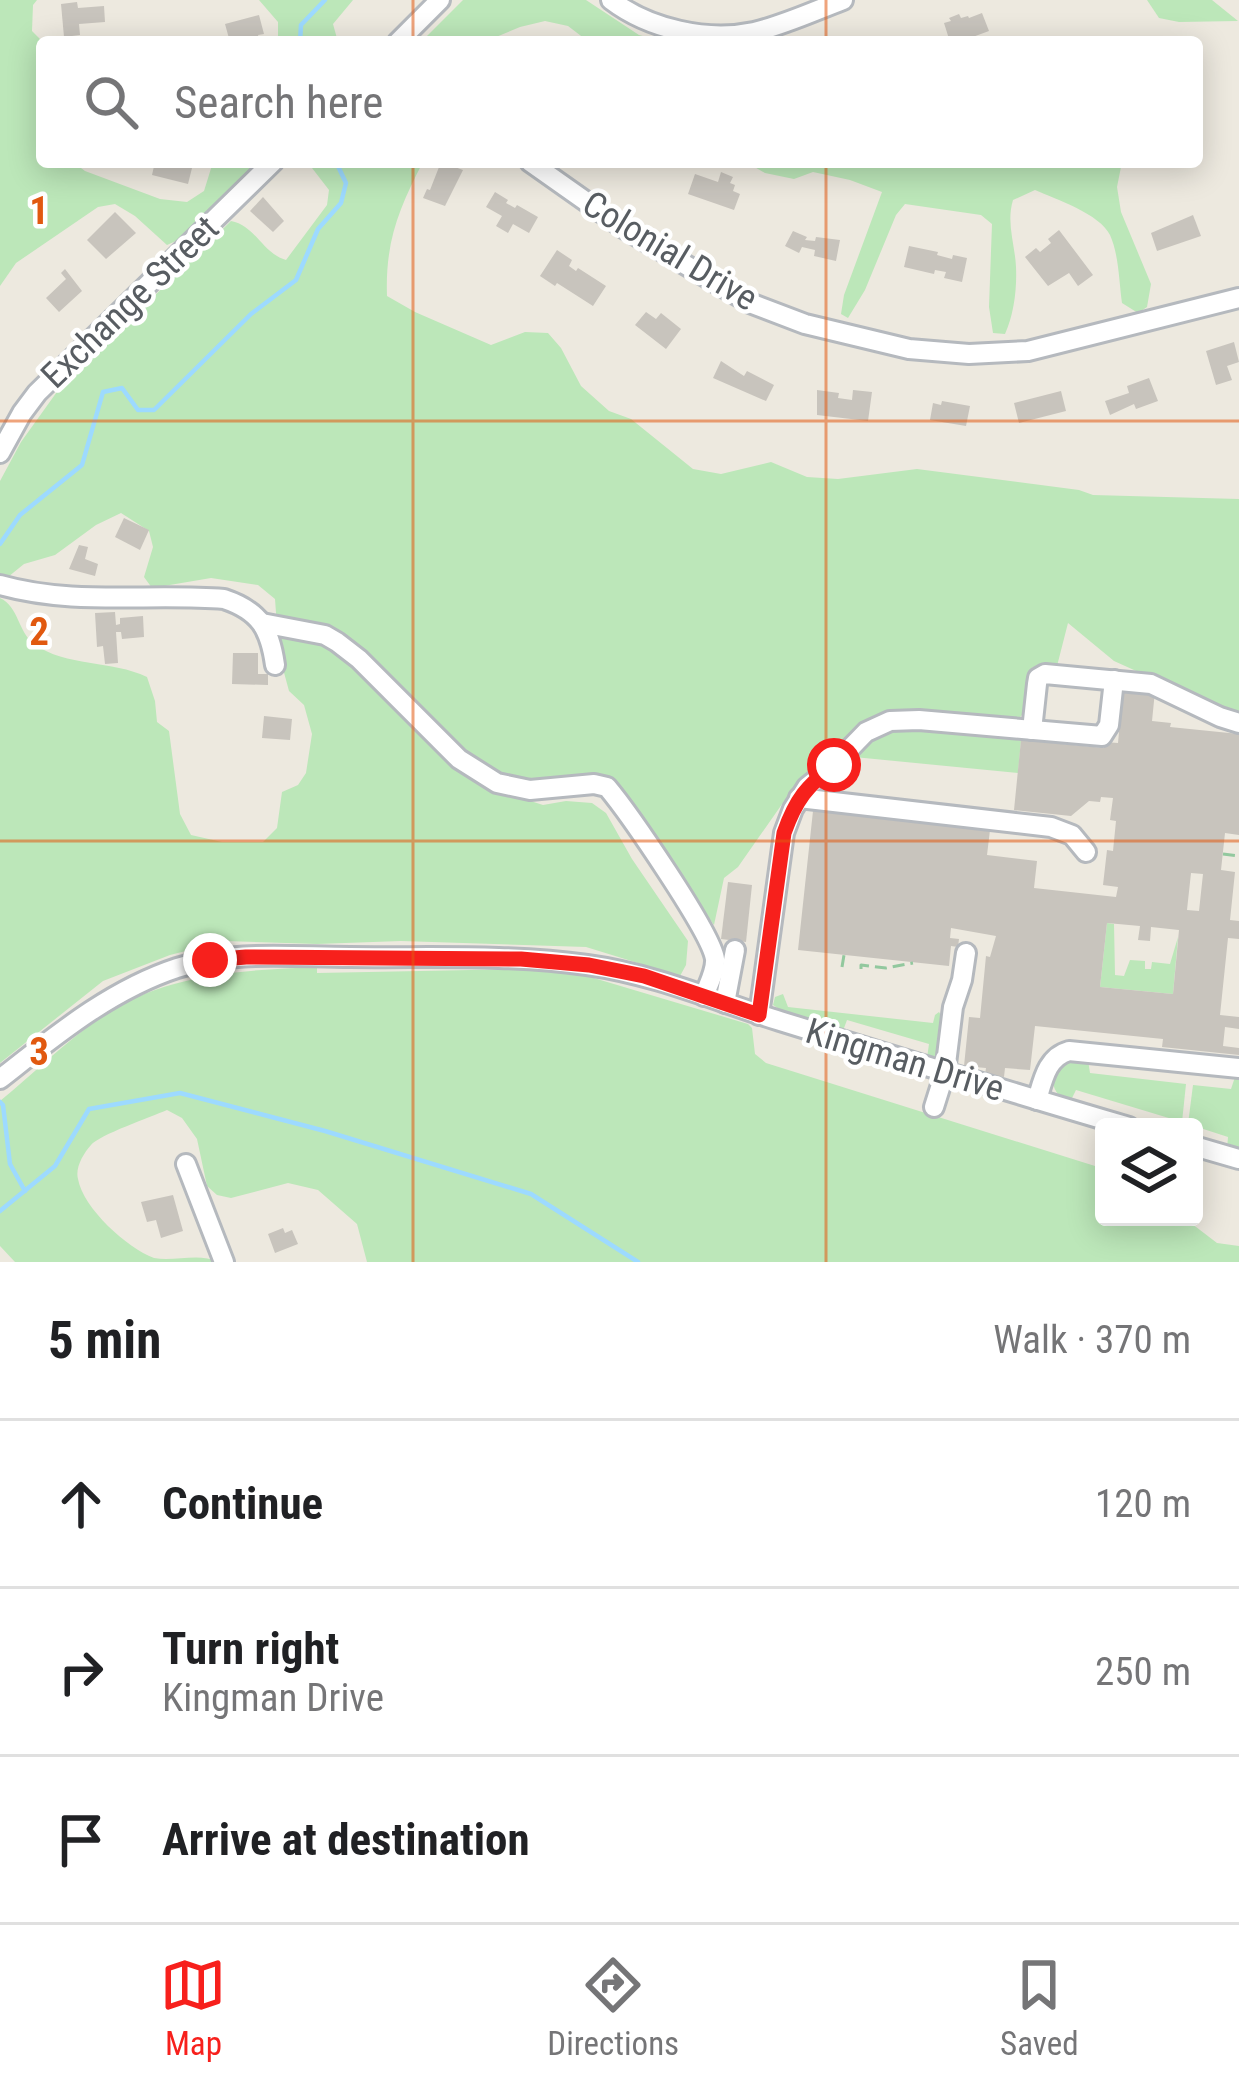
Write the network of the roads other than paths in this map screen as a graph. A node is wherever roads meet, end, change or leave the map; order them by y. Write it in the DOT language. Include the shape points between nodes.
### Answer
graph roads {
  1 [pos="440,0"];
  2 [pos="611,0"];
  3 [pos="843,0"];
  4 [pos="404,36"];
  5 [pos="267,168"];
  6 [pos="539,168"];
  7 [pos="1239,298"];
  8 [pos="0,453"];
  9 [pos="0,585"];
  10 [pos="262,623"];
  11 [pos="275,665"];
  12 [pos="1114,680"];
  13 [pos="1239,723"];
  14 [pos="1032,730"];
  15 [pos="799,798"];
  16 [pos="1086,852"];
  17 [pos="735,950"];
  18 [pos="966,953"];
  19 [pos="704,996"];
  20 [pos="725,1003"];
  21 [pos="759,1015"];
  22 [pos="1239,1068"];
  23 [pos="946,1072"];
  24 [pos="0,1078"];
  25 [pos="1037,1100"];
  26 [pos="934,1107"];
  27 [pos="1099,1118"];
  28 [pos="1203,1148"];
  29 [pos="1238,1158"];
  30 [pos="186,1164"];
  31 [pos="224,1262"];
  1 -- 4 [label="street"];
  2 -- 3 [label="street" via="650,21 721,35"];
  5 -- 8 [label="street, Exchange Street" via="37,393"];
  6 -- 7 [label="street, Colonial Drive" via="750,303 909,349 1028,351"];
  9 -- 10 [label="street" via="79,598 224,599"];
  10 -- 11 [label="street"];
  10 -- 19 [label="street" via="337,642 459,759 497,783 607,787 713,954"];
  12 -- 13 [label="street" via="1159,686"];
  12 -- 14 [label="street" via="1105,735"];
  12 -- 14 [label="street" via="1041,675"];
  14 -- 15 [label="street" via="890,721 866,732"];
  15 -- 16 [label="street" via="1051,827"];
  15 -- 21 [label="street" via="782,843"];
  17 -- 20 [label="street"];
  18 -- 23 [label="street"];
  19 -- 20 [label="street, Kingman Drive"];
  19 -- 24 [label="street, Kingman Drive" via="644,976 521,959 210,960 109,999"];
  20 -- 21 [label="street, Kingman Drive"];
  21 -- 23 [label="street, Kingman Drive"];
  22 -- 25 [label="street" via="1070,1051 1049,1066"];
  23 -- 25 [label="street, Kingman Drive"];
  23 -- 26 [label="street"];
  25 -- 27 [label="street, Kingman Drive"];
  28 -- 29 [label="street"];
  30 -- 31 [label="street"];
}
